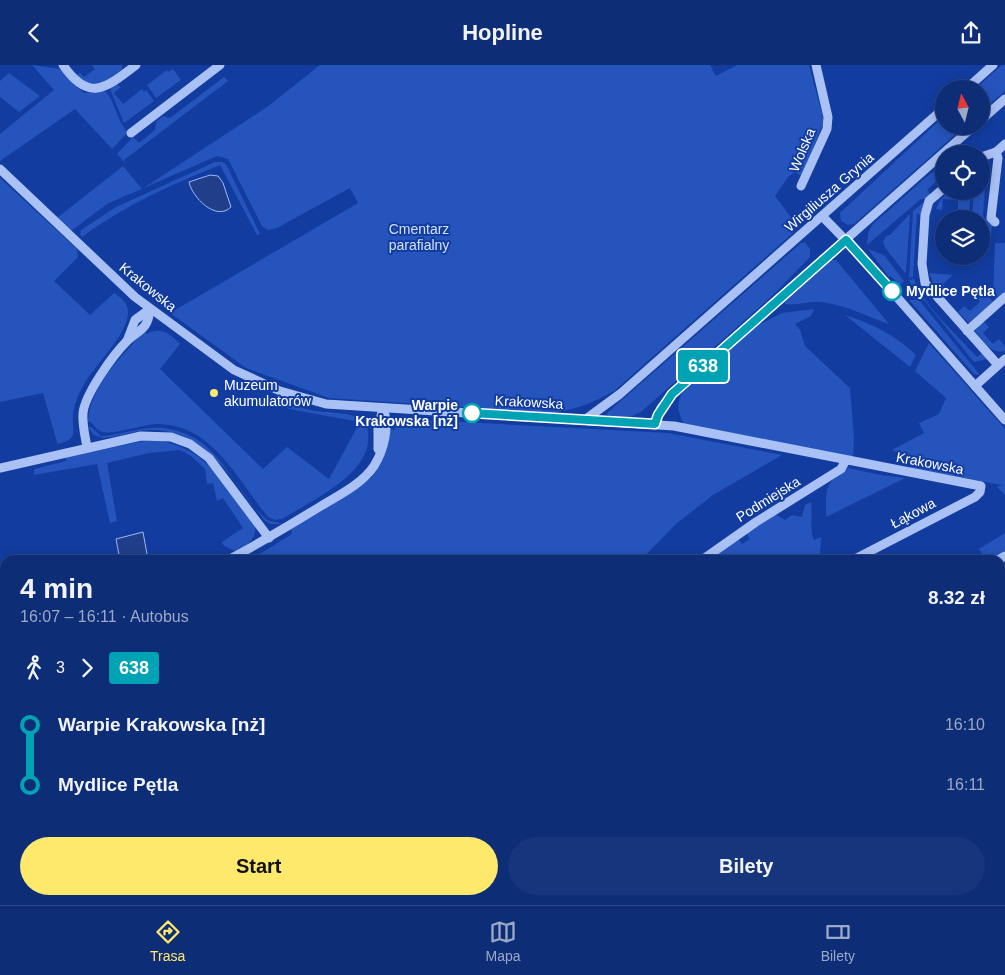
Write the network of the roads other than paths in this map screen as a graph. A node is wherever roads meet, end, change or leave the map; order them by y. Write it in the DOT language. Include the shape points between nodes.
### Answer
graph roads {
  1 [pos="63,65"];
  2 [pos="136,65"];
  3 [pos="220,65"];
  4 [pos="816,65"];
  5 [pos="992,65"];
  6 [pos="976,80"];
  7 [pos="1005,99"];
  8 [pos="990,112"];
  9 [pos="935,116"];
  10 [pos="131,133"];
  11 [pos="966,135"];
  12 [pos="1005,144"];
  13 [pos="957,145"];
  14 [pos="996,152"];
  15 [pos="990,154"];
  16 [pos="935,167"];
  17 [pos="0,169"];
  18 [pos="801,186"];
  19 [pos="935,197"];
  20 [pos="822,216"];
  21 [pos="995,222"];
  22 [pos="846,240"];
  23 [pos="1005,297"];
  24 [pos="150,309"];
  25 [pos="967,331"];
  26 [pos="1002,362"];
  27 [pos="975,386"];
  28 [pos="383,408"];
  29 [pos="586,419"];
  30 [pos="1005,420"];
  31 [pos="655,424"];
  32 [pos="87,447"];
  33 [pos="846,460"];
  34 [pos="0,468"];
  35 [pos="981,486"];
  36 [pos="269,538"];
  37 [pos="237,555"];
  38 [pos="709,555"];
  39 [pos="863,555"];
  1 -- 2 [label="street" via="79,84 89,89 106,86"];
  3 -- 10 [label="street"];
  4 -- 18 [label="street, Wolska" via="828,117 826,129"];
  5 -- 6 [label="street"];
  7 -- 8 [label="street"];
  9 -- 20 [label="street, Wirgiliusza Grynia"];
  11 -- 13 [label="street"];
  12 -- 14 [label="street"];
  14 -- 15 [label="street"];
  14 -- 21 [label="street" via="991,218"];
  16 -- 22 [label="street"];
  17 -- 24 [label="street, Krakowska" via="87,254"];
  19 -- 25 [label="street" via="928,204 925,215 922,271 928,288"];
  20 -- 22 [label="street"];
  20 -- 29 [label="street, Wirgiliusza Grynia" via="620,394"];
  22 -- 27 [label="street"];
  22 -- 31 [label="street" via="672,394"];
  23 -- 25 [label="street"];
  24 -- 28 [label="street, Krakowska" via="234,370 280,391 326,404"];
  24 -- 32 [label="street" via="144,328 127,341 87,397 83,413"];
  25 -- 26 [label="street"];
  26 -- 27 [label="street"];
  27 -- 30 [label="street"];
  28 -- 29 [label="street, Krakowska"];
  28 -- 36 [label="street" via="387,427 375,465 355,484"];
  29 -- 31 [label="street, Krakowska"];
  31 -- 33 [label="street, Krakowska"];
  32 -- 34 [label="street"];
  32 -- 36 [label="street" via="152,435 190,444 209,458"];
  33 -- 35 [label="street, Krakowska"];
  33 -- 38 [label="street, Podmiejska" via="841,469"];
  35 -- 39 [label="street, Łąkowa" via="975,497"];
  36 -- 37 [label="street"];
}
